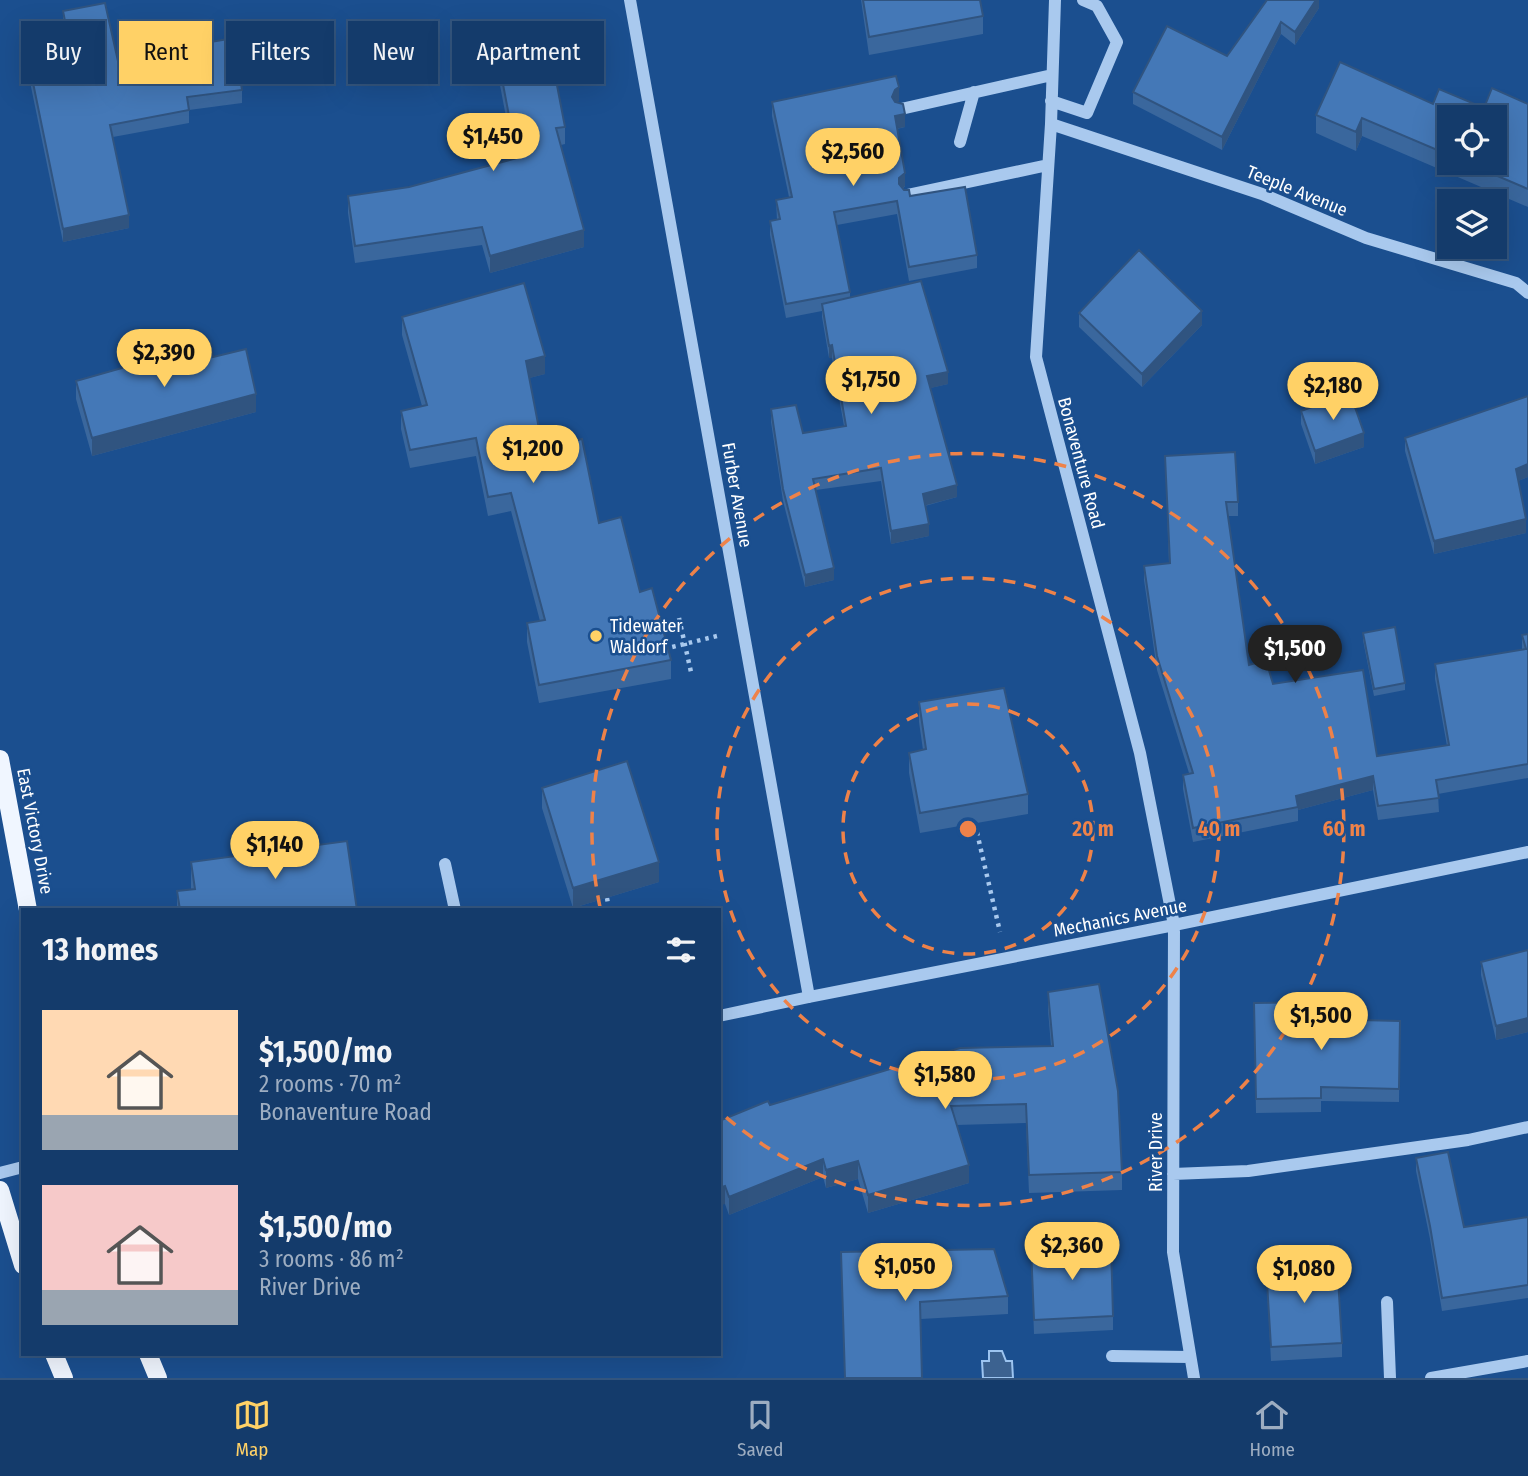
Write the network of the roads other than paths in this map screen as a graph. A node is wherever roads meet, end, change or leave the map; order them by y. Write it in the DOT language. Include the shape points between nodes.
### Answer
graph roads {
  1 [pos="630,0"];
  2 [pos="1055,0"];
  3 [pos="1083,0"];
  4 [pos="1052,75"];
  5 [pos="974,92"];
  6 [pos="1051,101"];
  7 [pos="901,109"];
  8 [pos="1051,124"];
  9 [pos="960,142"];
  10 [pos="1048,165"];
  11 [pos="907,195"];
  12 [pos="1528,293"];
  13 [pos="0,759"];
  14 [pos="1528,852"];
  15 [pos="445,864"];
  16 [pos="28,908"];
  17 [pos="455,908"];
  18 [pos="1174,925"];
  19 [pos="809,996"];
  20 [pos="721,1016"];
  21 [pos="1528,1127"];
  22 [pos="21,1167"];
  23 [pos="0,1172"];
  24 [pos="1173,1174"];
  25 [pos="0,1191"];
  26 [pos="21,1259"];
  27 [pos="1387,1301"];
  28 [pos="55,1356"];
  29 [pos="149,1356"];
  30 [pos="1112,1356"];
  31 [pos="1190,1357"];
  32 [pos="1528,1360"];
  33 [pos="1469,1375"];
  34 [pos="64,1378"];
  35 [pos="158,1378"];
  36 [pos="1194,1378"];
  37 [pos="1390,1378"];
  38 [pos="1431,1378"];
  1 -- 19 [label="street, Furber Avenue"];
  2 -- 4 [label="street, Bonaventure Road"];
  3 -- 6 [label="street" via="1097,6 1117,41 1087,113"];
  4 -- 5 [label="street"];
  4 -- 6 [label="street, Bonaventure Road"];
  5 -- 7 [label="street"];
  5 -- 9 [label="street"];
  6 -- 8 [label="street, Bonaventure Road"];
  8 -- 10 [label="street, Bonaventure Road"];
  8 -- 12 [label="street, Teeple Avenue" via="1262,194 1366,238 1516,282"];
  10 -- 11 [label="street"];
  10 -- 18 [label="street, Bonaventure Road" via="1036,357 1140,753"];
  13 -- 16 [label="main road, East Victory Drive"];
  14 -- 18 [label="street, Mechanics Avenue"];
  15 -- 17 [label="street"];
  18 -- 19 [label="street, Mechanics Avenue"];
  18 -- 24 [label="street, River Drive"];
  19 -- 20 [label="street, Mechanics Avenue"];
  21 -- 24 [label="street" via="1468,1140 1248,1171"];
  22 -- 23 [label="street"];
  24 -- 31 [label="street, River Drive" via="1173,1252"];
  25 -- 26 [label="main road"];
  27 -- 37 [label="street"];
  28 -- 34 [label="main road"];
  29 -- 35 [label="main road"];
  30 -- 31 [label="street"];
  31 -- 36 [label="street, River Drive"];
  32 -- 33 [label="street"];
  33 -- 38 [label="street"];
}
